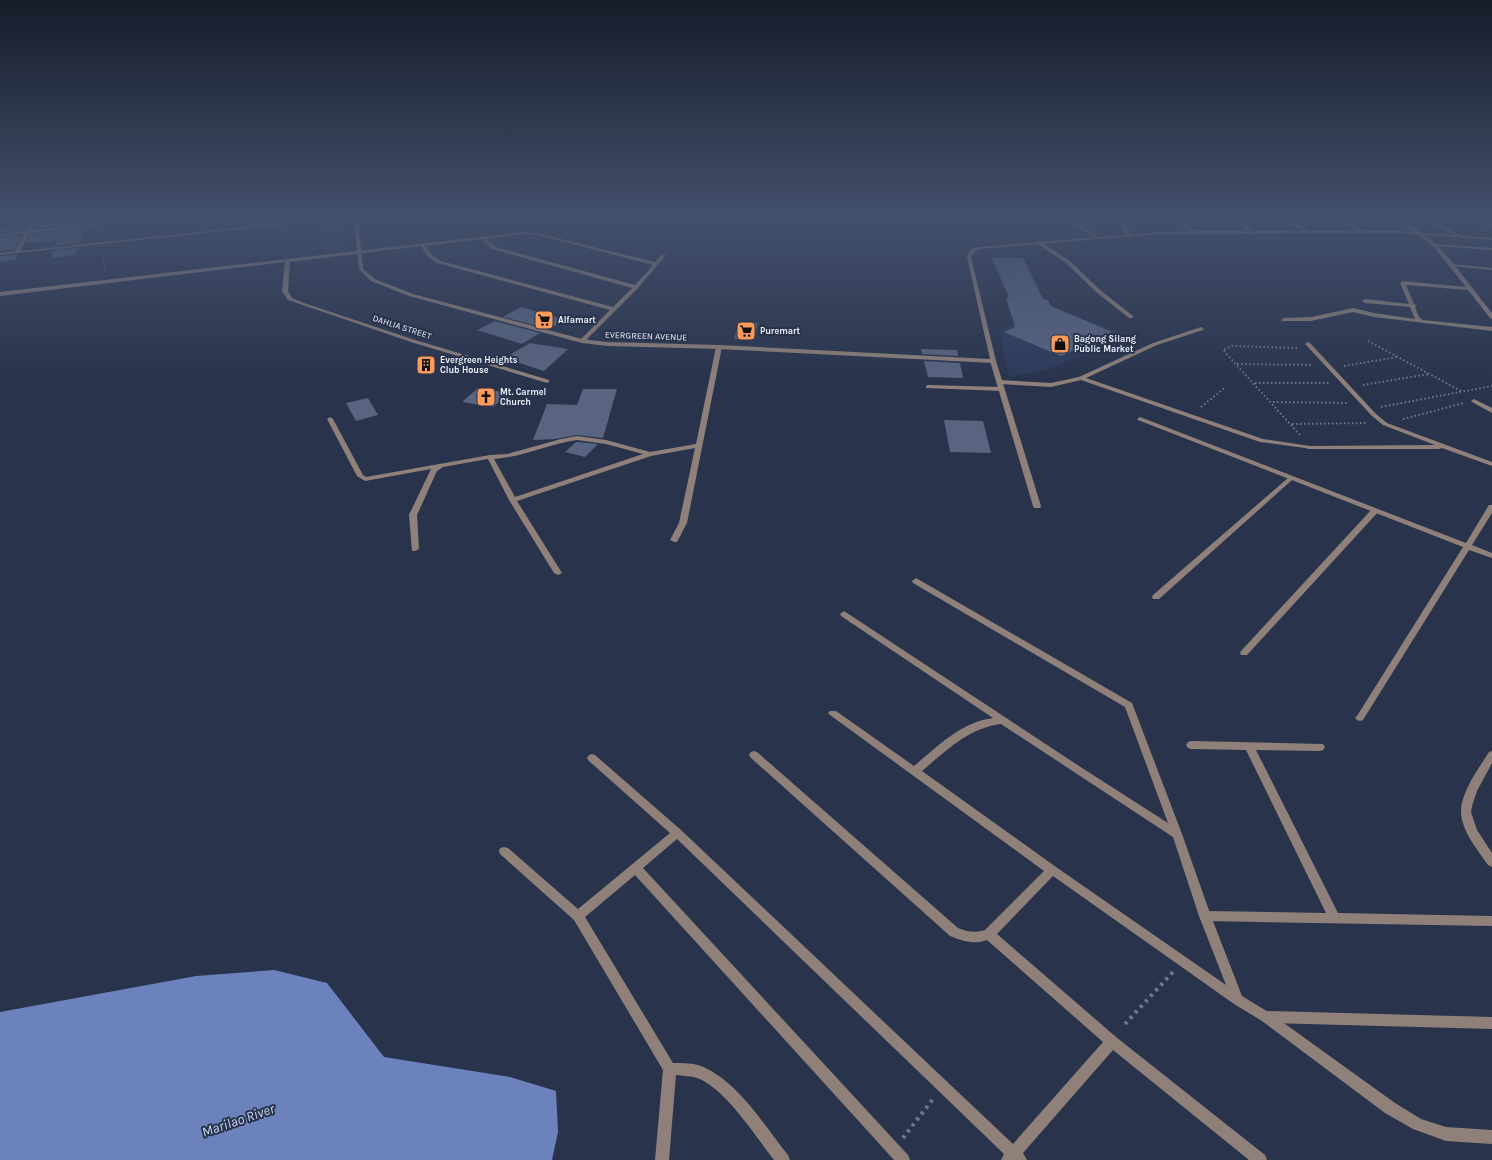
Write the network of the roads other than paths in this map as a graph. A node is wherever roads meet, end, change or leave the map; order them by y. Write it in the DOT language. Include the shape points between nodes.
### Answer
graph roads {
  1 [pos="176,273"];
  2 [pos="287,273"];
  3 [pos="364,273"];
  4 [pos="481,273"];
  5 [pos="586,273"];
  6 [pos="648,273"];
  7 [pos="972,273"];
  8 [pos="1079,273"];
  9 [pos="1458,273"];
  10 [pos="636,287"];
  11 [pos="1470,289"];
  12 [pos="0,294"];
  13 [pos="1366,301"];
  14 [pos="1414,306"];
  15 [pos="614,309"];
  16 [pos="1492,316"];
  17 [pos="1131,317"];
  18 [pos="1284,320"];
  19 [pos="1421,321"];
  20 [pos="1201,329"];
  21 [pos="1492,329"];
  22 [pos="582,341"];
  23 [pos="1309,346"];
  24 [pos="719,347"];
  25 [pos="993,361"];
  26 [pos="1081,378"];
  27 [pos="547,381"];
  28 [pos="1000,385"];
  29 [pos="928,387"];
  30 [pos="1474,401"];
  31 [pos="1492,411"];
  32 [pos="330,419"];
  33 [pos="1140,420"];
  34 [pos="697,446"];
  35 [pos="1443,447"];
  36 [pos="650,454"];
  37 [pos="490,456"];
  38 [pos="1492,464"];
  39 [pos="441,465"];
  40 [pos="1290,479"];
  41 [pos="513,500"];
  42 [pos="1037,506"];
  43 [pos="1492,507"];
  44 [pos="1375,511"];
  45 [pos="674,540"];
  46 [pos="1467,546"];
  47 [pos="415,549"];
  48 [pos="1492,556"];
  49 [pos="558,574"];
  50 [pos="916,580"];
  51 [pos="1156,597"];
  52 [pos="844,614"];
  53 [pos="1244,653"];
  54 [pos="834,713"];
  55 [pos="1360,718"];
  56 [pos="1002,720"];
  57 [pos="1191,745"];
  58 [pos="1249,746"];
  59 [pos="1320,747"];
  60 [pos="754,755"];
  61 [pos="1492,755"];
  62 [pos="592,758"];
  63 [pos="914,772"];
  64 [pos="677,833"];
  65 [pos="1178,834"];
  66 [pos="504,851"];
  67 [pos="1492,862"];
  68 [pos="636,868"];
  69 [pos="1052,870"];
  70 [pos="578,916"];
  71 [pos="1205,916"];
  72 [pos="1334,917"];
  73 [pos="1492,921"];
  74 [pos="989,934"];
  75 [pos="1238,1000"];
  76 [pos="1266,1017"];
  77 [pos="1492,1022"];
  78 [pos="1112,1041"];
  79 [pos="670,1069"];
  80 [pos="1492,1137"];
  81 [pos="1014,1158"];
  82 [pos="662,1160"];
  83 [pos="783,1160"];
  84 [pos="903,1160"];
  85 [pos="1260,1160"];
  1 -- 12 [label="street"];
  2 -- 27 [label="street, DAHLIA STREET" via="285,291 290,298 302,304 413,341"];
  3 -- 22 [label="street, EVERGREEN AVENUE" via="388,287"];
  4 -- 15 [label="street"];
  5 -- 10 [label="street"];
  6 -- 10 [label="street"];
  7 -- 25 [label="street"];
  8 -- 17 [label="street"];
  9 -- 11 [label="street"];
  10 -- 15 [label="street"];
  11 -- 14 [label="street" via="1403,283"];
  11 -- 16 [label="street"];
  13 -- 14 [label="street"];
  14 -- 19 [label="street" via="1417,318"];
  15 -- 22 [label="street"];
  18 -- 19 [label="street" via="1311,319 1353,310"];
  19 -- 21 [label="street"];
  20 -- 26 [label="street" via="1155,344"];
  22 -- 24 [label="street, EVERGREEN AVENUE"];
  23 -- 35 [label="street" via="1385,424"];
  24 -- 25 [label="street, EVERGREEN AVENUE"];
  24 -- 34 [label="street"];
  25 -- 28 [label="street"];
  26 -- 28 [label="street" via="1051,385"];
  26 -- 35 [label="street" via="1262,441 1310,448"];
  28 -- 29 [label="street"];
  28 -- 42 [label="street"];
  30 -- 31 [label="street"];
  32 -- 39 [label="street" via="360,476 365,479"];
  33 -- 40 [label="street"];
  34 -- 36 [label="street"];
  34 -- 45 [label="street" via="683,523"];
  35 -- 38 [label="street"];
  36 -- 37 [label="street" via="606,442 578,438 512,455"];
  36 -- 41 [label="street"];
  37 -- 39 [label="street"];
  37 -- 41 [label="street"];
  39 -- 47 [label="street" via="434,470 413,515"];
  40 -- 44 [label="street"];
  40 -- 51 [label="street"];
  41 -- 49 [label="street"];
  43 -- 46 [label="street"];
  44 -- 46 [label="street"];
  44 -- 53 [label="street"];
  46 -- 48 [label="street"];
  46 -- 55 [label="street"];
  50 -- 65 [label="street" via="1129,705"];
  52 -- 56 [label="street"];
  54 -- 63 [label="street"];
  56 -- 63 [label="street" via="989,721 967,729"];
  56 -- 65 [label="street"];
  57 -- 58 [label="street"];
  58 -- 59 [label="street"];
  58 -- 72 [label="street"];
  60 -- 74 [label="street" via="954,932 967,938 979,938"];
  61 -- 67 [label="street" via="1471,793 1466,811 1475,838"];
  62 -- 64 [label="street"];
  63 -- 69 [label="street"];
  64 -- 68 [label="street"];
  64 -- 81 [label="street" via="942,1085"];
  65 -- 71 [label="street"];
  66 -- 70 [label="street"];
  68 -- 70 [label="street"];
  68 -- 84 [label="street"];
  69 -- 74 [label="street"];
  69 -- 75 [label="street"];
  70 -- 79 [label="street"];
  71 -- 72 [label="street"];
  71 -- 75 [label="street"];
  72 -- 73 [label="street"];
  74 -- 78 [label="street"];
  75 -- 76 [label="street"];
  76 -- 77 [label="street"];
  76 -- 80 [label="street" via="1390,1108 1418,1124 1446,1134"];
  78 -- 81 [label="street"];
  78 -- 85 [label="street"];
  79 -- 82 [label="street"];
  79 -- 83 [label="street" via="685,1069 703,1074 721,1087 737,1102"];
}
